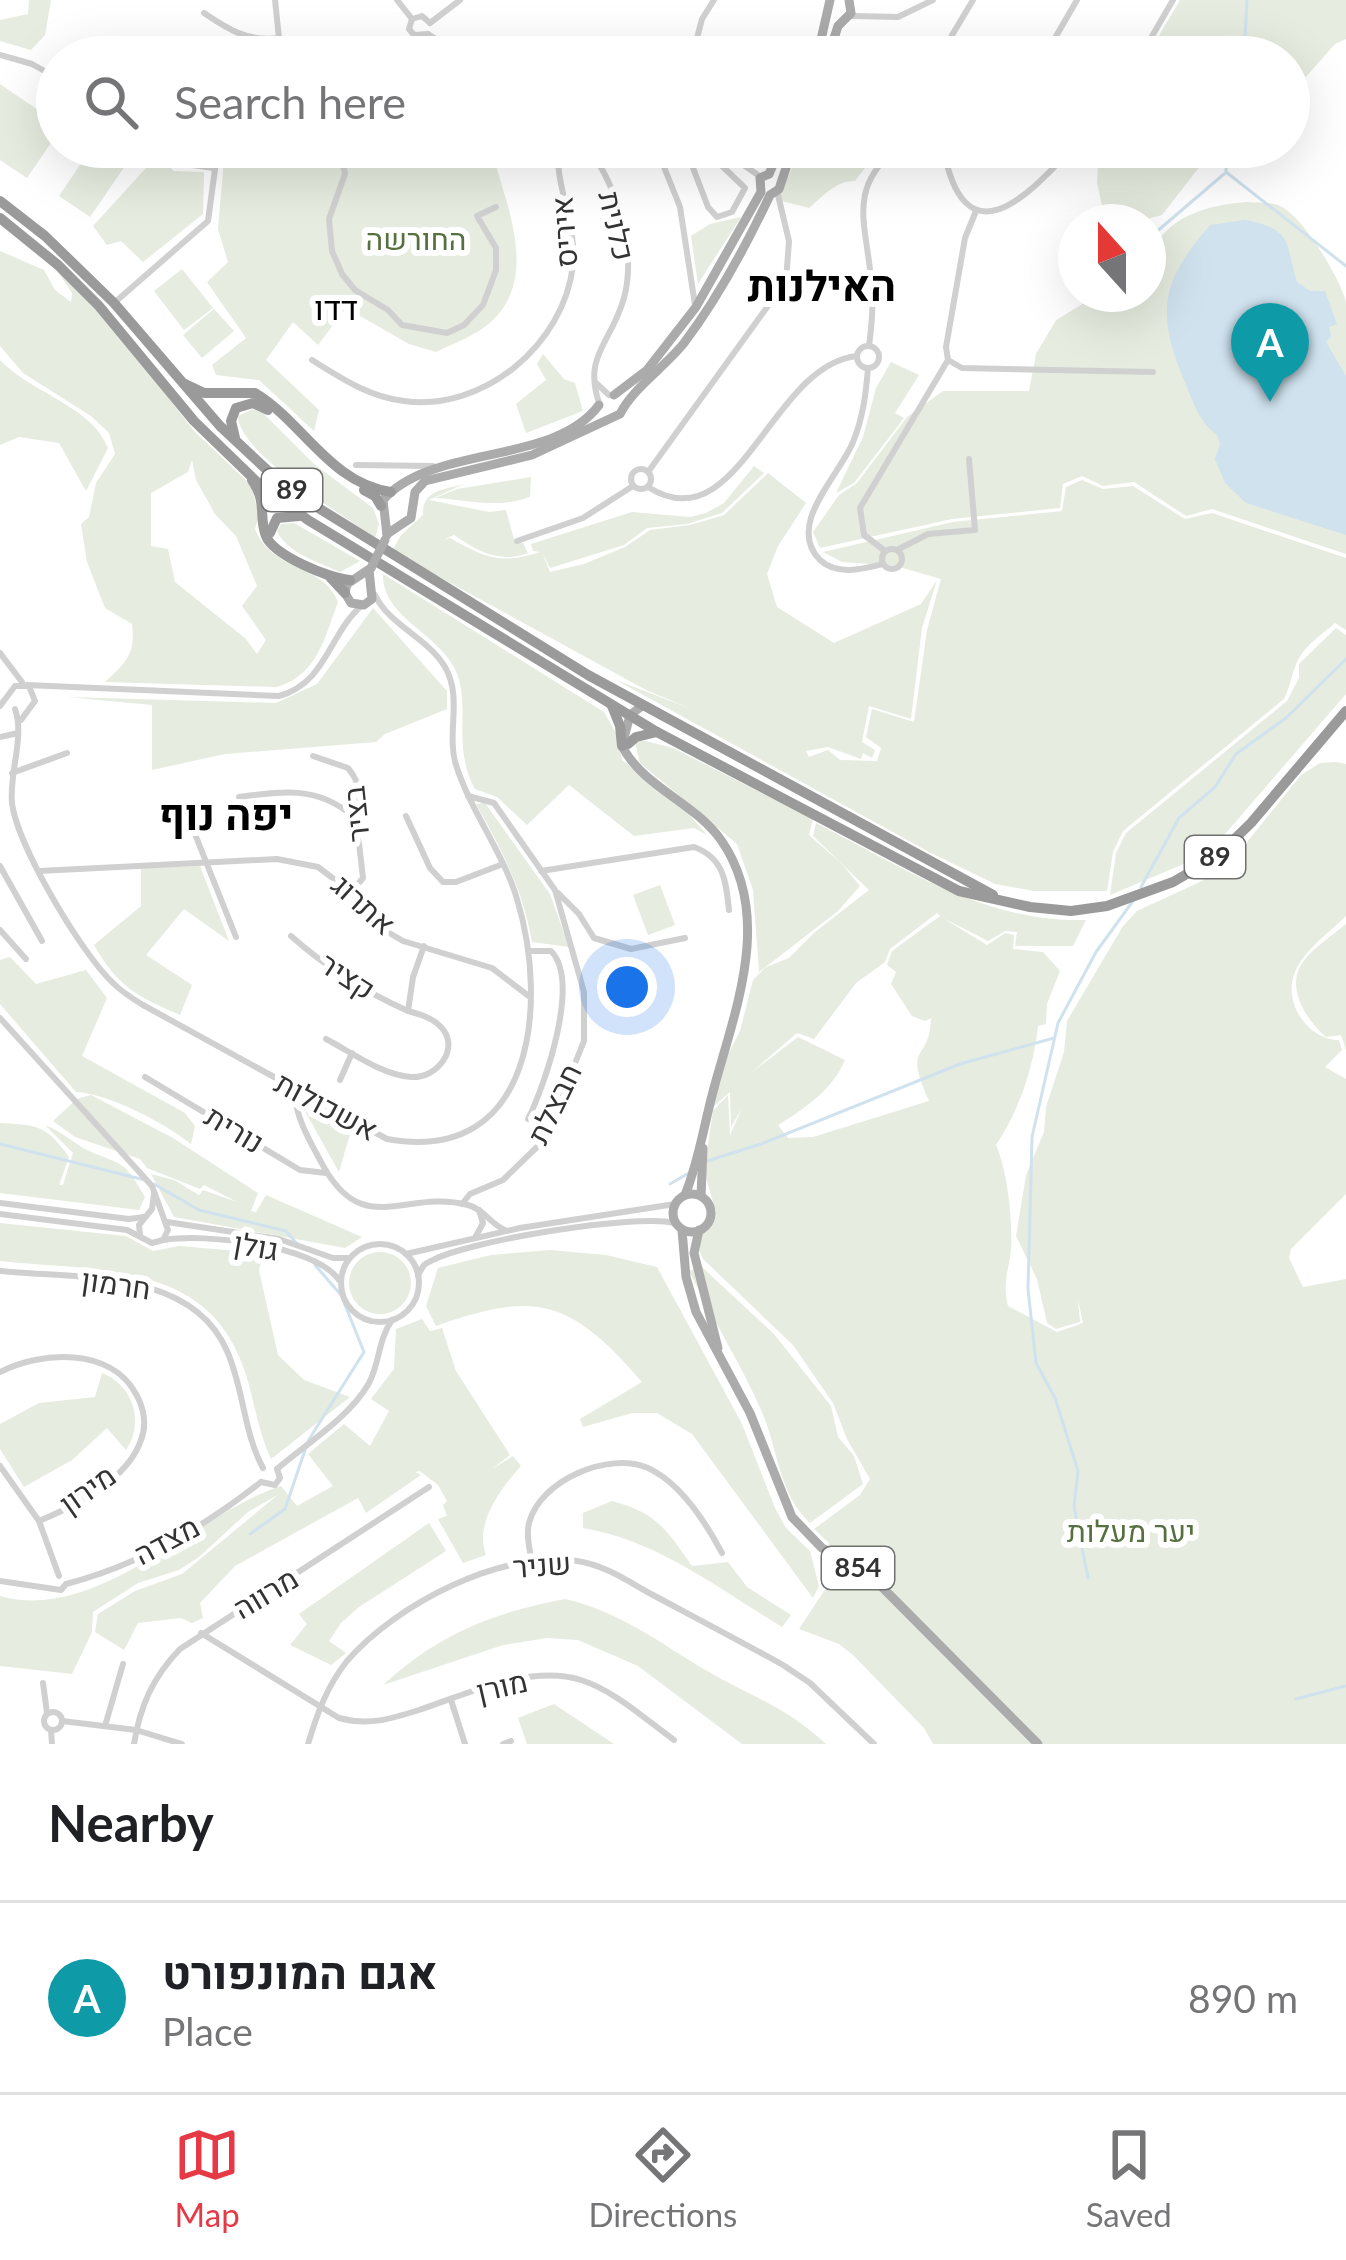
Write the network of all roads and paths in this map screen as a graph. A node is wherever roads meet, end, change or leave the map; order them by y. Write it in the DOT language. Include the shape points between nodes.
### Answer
graph roads {
  1 [pos="275,0"];
  2 [pos="397,0"];
  3 [pos="460,0"];
  4 [pos="714,0"];
  5 [pos="830,0"];
  6 [pos="933,0"];
  7 [pos="973,0"];
  8 [pos="1077,0"];
  9 [pos="1173,0"];
  10 [pos="849,7"];
  11 [pos="204,13"];
  12 [pos="828,13"];
  13 [pos="412,19"];
  14 [pos="430,23"];
  15 [pos="428,34"];
  16 [pos="244,36"];
  17 [pos="279,36"];
  18 [pos="416,36"];
  19 [pos="421,36"];
  20 [pos="431,36"];
  21 [pos="697,36"];
  22 [pos="822,36"];
  23 [pos="837,36"];
  24 [pos="952,36"];
  25 [pos="1056,36"];
  26 [pos="1152,36"];
  27 [pos="0,55"];
  28 [pos="36,66"];
  29 [pos="213,168"];
  30 [pos="345,168"];
  31 [pos="561,168"];
  32 [pos="599,168"];
  33 [pos="667,168"];
  34 [pos="693,168"];
  35 [pos="724,168"];
  36 [pos="745,168"];
  37 [pos="775,168"];
  38 [pos="780,168"];
  39 [pos="878,168"];
  40 [pos="949,168"];
  41 [pos="1054,168"];
  42 [pos="770,185"];
  43 [pos="0,201"];
  44 [pos="496,207"];
  45 [pos="976,211"];
  46 [pos="0,218"];
  47 [pos="114,304"];
  48 [pos="696,308"];
  49 [pos="869,346"];
  50 [pos="857,356"];
  51 [pos="312,360"];
  52 [pos="949,360"];
  53 [pos="868,368"];
  54 [pos="1153,373"];
  55 [pos="592,374"];
  56 [pos="178,380"];
  57 [pos="612,395"];
  58 [pos="599,404"];
  59 [pos="623,407"];
  60 [pos="610,418"];
  61 [pos="240,446"];
  62 [pos="969,459"];
  63 [pos="356,465"];
  64 [pos="402,466"];
  65 [pos="437,466"];
  66 [pos="242,468"];
  67 [pos="648,472"];
  68 [pos="409,480"];
  69 [pos="633,486"];
  70 [pos="648,487"];
  71 [pos="393,491"];
  72 [pos="413,499"];
  73 [pos="383,512"];
  74 [pos="304,517"];
  75 [pos="402,523"];
  76 [pos="386,537"];
  77 [pos="518,541"];
  78 [pos="897,550"];
  79 [pos="280,551"];
  80 [pos="885,551"];
  81 [pos="883,564"];
  82 [pos="362,573"];
  83 [pos="328,575"];
  84 [pos="373,587"];
  85 [pos="347,597"];
  86 [pos="365,604"];
  87 [pos="381,606"];
  88 [pos="349,617"];
  89 [pos="0,653"];
  90 [pos="8,664"];
  91 [pos="26,684"];
  92 [pos="64,688"];
  93 [pos="9,692"];
  94 [pos="610,704"];
  95 [pos="32,705"];
  96 [pos="642,706"];
  97 [pos="0,707"];
  98 [pos="15,709"];
  99 [pos="1346,711"];
  100 [pos="634,718"];
  101 [pos="18,731"];
  102 [pos="657,732"];
  103 [pos="0,737"];
  104 [pos="625,745"];
  105 [pos="67,753"];
  106 [pos="314,756"];
  107 [pos="13,772"];
  108 [pos="468,796"];
  109 [pos="239,797"];
  110 [pos="185,809"];
  111 [pos="351,815"];
  112 [pos="406,816"];
  113 [pos="190,821"];
  114 [pos="171,823"];
  115 [pos="206,862"];
  116 [pos="503,864"];
  117 [pos="0,866"];
  118 [pos="39,871"];
  119 [pos="542,871"];
  120 [pos="555,890"];
  121 [pos="351,892"];
  122 [pos="1030,907"];
  123 [pos="729,910"];
  124 [pos="0,930"];
  125 [pos="291,935"];
  126 [pos="236,937"];
  127 [pos="685,938"];
  128 [pos="42,941"];
  129 [pos="424,946"];
  130 [pos="528,951"];
  131 [pos="26,959"];
  132 [pos="531,997"];
  133 [pos="408,1011"];
  134 [pos="0,1018"];
  135 [pos="326,1039"];
  136 [pos="352,1053"];
  137 [pos="145,1077"];
  138 [pos="340,1080"];
  139 [pos="294,1090"];
  140 [pos="713,1090"];
  141 [pos="528,1119"];
  142 [pos="326,1174"];
  143 [pos="149,1183"];
  144 [pos="685,1195"];
  145 [pos="701,1196"];
  146 [pos="0,1203"];
  147 [pos="462,1204"];
  148 [pos="675,1204"];
  149 [pos="476,1208"];
  150 [pos="0,1214"];
  151 [pos="145,1217"];
  152 [pos="165,1220"];
  153 [pos="679,1226"];
  154 [pos="505,1230"];
  155 [pos="699,1230"];
  156 [pos="142,1238"];
  157 [pos="474,1238"];
  158 [pos="161,1241"];
  159 [pos="406,1254"];
  160 [pos="350,1257"];
  161 [pos="0,1271"];
  162 [pos="418,1275"];
  163 [pos="340,1285"];
  164 [pos="392,1320"];
  165 [pos="371,1321"];
  166 [pos="379,1344"];
  167 [pos="723,1364"];
  168 [pos="0,1372"];
  169 [pos="0,1466"];
  170 [pos="263,1468"];
  171 [pos="277,1469"];
  172 [pos="261,1482"];
  173 [pos="429,1487"];
  174 [pos="39,1521"];
  175 [pos="722,1553"];
  176 [pos="532,1561"];
  177 [pos="58,1576"];
  178 [pos="0,1582"];
  179 [pos="66,1584"];
  180 [pos="52,1587"];
  181 [pos="201,1633"];
  182 [pos="123,1664"];
  183 [pos="43,1683"];
  184 [pos="451,1700"];
  185 [pos="320,1705"];
  186 [pos="47,1713"];
  187 [pos="62,1721"];
  188 [pos="105,1726"];
  189 [pos="51,1730"];
  190 [pos="136,1730"];
  191 [pos="674,1740"];
  192 [pos="52,1744"];
  193 [pos="134,1744"];
  194 [pos="182,1744"];
  195 [pos="308,1744"];
  196 [pos="465,1744"];
  197 [pos="874,1744"];
  198 [pos="1038,1744"];
  1 -- 17 [label="street"];
  2 -- 13 [label="street"];
  3 -- 14 [label="street"];
  4 -- 21 [label="street"];
  5 -- 12 [label="main road"];
  6 -- 10 [label="street" via="898,17"];
  7 -- 24 [label="street"];
  8 -- 25 [label="street"];
  9 -- 26 [label="street"];
  10 -- 12 [label="main road" via="836,20"];
  10 -- 23 [label="main road"];
  11 -- 16 [label="street"];
  12 -- 22 [label="main road"];
  13 -- 14 [label="street"];
  13 -- 18 [label="street"];
  14 -- 15 [label="street"];
  15 -- 19 [label="street"];
  15 -- 20 [label="street"];
  27 -- 28 [label="street"];
  29 -- 47 [label="street" via="208,220"];
  30 -- 44 [label="street" via="329,220 332,251 355,290 402,325 447,333 483,305 496,248 477,216"];
  31 -- 51 [label="street, איריס" via="573,263 567,292 551,327 502,377 443,401 404,401 360,389"];
  32 -- 55 [label="street, כלנית" via="628,257 625,293"];
  33 -- 48 [label="street"];
  34 -- 35 [label="street" via="717,217 732,212 745,188"];
  36 -- 42 [label="street"];
  37 -- 42 [label="main road"];
  38 -- 42 [label="main road"];
  39 -- 49 [label="street" via="862,199"];
  40 -- 45 [label="street" via="959,199"];
  41 -- 45 [label="street" via="1014,202"];
  42 -- 48 [label="main road"];
  42 -- 59 [label="main road" via="692,332"];
  42 -- 67 [label="street" via="790,257 783,288"];
  43 -- 47 [label="highway, 89"];
  45 -- 52 [label="street" via="964,242"];
  46 -- 66 [label="highway, 89" via="99,306"];
  47 -- 56 [label="highway, 89"];
  48 -- 57 [label="main road" via="647,370"];
  49 -- 50 [label="street"];
  49 -- 53 [label="street" via="879,358"];
  50 -- 53 [label="street"];
  50 -- 70 [label="street" via="808,377 711,492 684,500"];
  52 -- 54 [label="street" via="962,368"];
  52 -- 80 [label="street" via="860,508 864,535"];
  53 -- 81 [label="street" via="856,435 814,508 809,538 820,560 836,569"];
  55 -- 57 [label="street"];
  55 -- 58 [label="street"];
  56 -- 61 [label="highway, 89"];
  56 -- 71 [label="highway" via="204,393 255,393 339,469"];
  57 -- 58 [label="main road"];
  57 -- 59 [label="main road"];
  58 -- 60 [label="main road"];
  58 -- 65 [label="main road" via="528,445"];
  59 -- 60 [label="main road"];
  60 -- 72 [label="main road" via="532,455 431,478"];
  61 -- 73 [label="highway" via="233,413 260,404 317,460 375,496"];
  61 -- 96 [label="highway, 89" via="389,554"];
  62 -- 78 [label="street" via="975,530 923,535"];
  63 -- 64 [label="street"];
  64 -- 65 [label="street"];
  64 -- 68 [label="street"];
  65 -- 68 [label="main road"];
  66 -- 74 [label="highway, 89"];
  66 -- 79 [label="highway" via="262,500 265,535"];
  67 -- 69 [label="street" via="634,472"];
  67 -- 70 [label="street"];
  68 -- 71 [label="main road"];
  69 -- 70 [label="street"];
  69 -- 77 [label="street" via="583,518"];
  71 -- 72 [label="main road"];
  71 -- 73 [label="main road"];
  72 -- 75 [label="main road" via="413,514"];
  73 -- 75 [label="main road"];
  73 -- 76 [label="main road"];
  74 -- 79 [label="highway" via="273,522"];
  74 -- 94 [label="highway, 89"];
  75 -- 76 [label="main road"];
  76 -- 82 [label="main road, bridge"];
  78 -- 80 [label="street"];
  78 -- 81 [label="street" via="898,567"];
  79 -- 83 [label="highway"];
  80 -- 81 [label="street"];
  82 -- 83 [label="highway"];
  82 -- 84 [label="main road"];
  82 -- 85 [label="main road"];
  83 -- 85 [label="highway"];
  84 -- 86 [label="main road"];
  84 -- 87 [label="street, אשכולות"];
  85 -- 86 [label="main road"];
  85 -- 88 [label="street"];
  86 -- 87 [label="street"];
  86 -- 88 [label="street"];
  87 -- 108 [label="street, אשכולות" via="444,666 454,688 453,751"];
  88 -- 92 [label="street" via="312,680 286,694"];
  89 -- 90 [label="street"];
  90 -- 91 [label="street"];
  90 -- 93 [label="street, אשכולות"];
  91 -- 92 [label="street"];
  91 -- 93 [label="street"];
  91 -- 95 [label="street"];
  92 -- 95 [label="street"];
  93 -- 97 [label="street"];
  93 -- 98 [label="street, אשכולות"];
  94 -- 100 [label="highway, 89"];
  94 -- 104 [label="highway"];
  95 -- 98 [label="street"];
  95 -- 101 [label="street, אשכולות"];
  96 -- 100 [label="main road"];
  96 -- 122 [label="highway, 89" via="962,881"];
  97 -- 98 [label="street"];
  98 -- 101 [label="street, אשכולות"];
  99 -- 122 [label="highway, 89" via="1216,857 1107,906"];
  100 -- 102 [label="highway, 89"];
  100 -- 104 [label="main road"];
  101 -- 103 [label="street"];
  101 -- 107 [label="street, אשכולות"];
  102 -- 104 [label="highway"];
  102 -- 122 [label="highway, 89" via="959,891"];
  104 -- 140 [label="main road, 854" via="642,773 711,827 739,880 745,979"];
  105 -- 107 [label="street"];
  106 -- 111 [label="street, בציר" via="355,777 361,797"];
  107 -- 118 [label="street, אשכולות" via="15,818"];
  108 -- 116 [label="street, אשכולות"];
  108 -- 119 [label="street, חבצלת" via="494,803"];
  109 -- 111 [label="street" via="320,795"];
  110 -- 113 [label="street"];
  111 -- 121 [label="street, בציר" via="363,869"];
  112 -- 116 [label="street" via="443,881"];
  113 -- 114 [label="street"];
  113 -- 115 [label="street"];
  115 -- 118 [label="street, אתרוג"];
  115 -- 121 [label="street, אתרוג" via="291,859 318,867"];
  115 -- 126 [label="street"];
  116 -- 130 [label="street, אשכולות"];
  117 -- 128 [label="street"];
  118 -- 139 [label="street, אשכולות" via="111,982"];
  119 -- 120 [label="street, חבצלת"];
  119 -- 123 [label="street" via="694,848 719,863"];
  120 -- 127 [label="street" via="594,938 631,949"];
  120 -- 147 [label="street, חבצלת" via="584,992 584,1041 538,1146"];
  121 -- 129 [label="street, אתרוג" via="379,927"];
  124 -- 131 [label="street"];
  125 -- 133 [label="street, קציר" via="327,968"];
  129 -- 132 [label="street, אתרוג" via="492,968"];
  129 -- 133 [label="street"];
  130 -- 132 [label="street, אשכולות"];
  130 -- 141 [label="street" via="551,951 560,969 554,1052"];
  132 -- 139 [label="street, אשכולות" via="521,1063 497,1111 468,1134 415,1144 387,1139"];
  133 -- 136 [label="street, קציר" via="445,1031 447,1052 434,1072 395,1074"];
  134 -- 143 [label="street"];
  135 -- 136 [label="street"];
  136 -- 138 [label="street"];
  137 -- 142 [label="street, נורית" via="300,1170"];
  139 -- 142 [label="street"];
  140 -- 144 [label="main road, 854"];
  140 -- 145 [label="main road, 854"];
  142 -- 147 [label="street" via="354,1203"];
  143 -- 151 [label="street" via="154,1202"];
  143 -- 152 [label="street"];
  144 -- 145 [label="main road"];
  144 -- 148 [label="main road"];
  145 -- 155 [label="main road, 854" via="711,1213"];
  146 -- 151 [label="street"];
  147 -- 149 [label="street"];
  148 -- 153 [label="main road, 854"];
  148 -- 154 [label="street"];
  149 -- 154 [label="street"];
  149 -- 157 [label="street" via="483,1223"];
  150 -- 156 [label="street"];
  151 -- 152 [label="street"];
  151 -- 156 [label="street"];
  152 -- 158 [label="street"];
  152 -- 160 [label="street, גולן"];
  153 -- 155 [label="main road"];
  153 -- 162 [label="street" via="650,1220 501,1242 435,1259"];
  153 -- 167 [label="main road, 854" via="689,1294"];
  154 -- 157 [label="street"];
  155 -- 167 [label="main road, 854" via="697,1272"];
  156 -- 158 [label="street"];
  157 -- 159 [label="street"];
  158 -- 163 [label="street, גולן" via="291,1252 328,1267"];
  159 -- 160 [label="street" via="378,1244"];
  159 -- 162 [label="street"];
  160 -- 163 [label="street"];
  161 -- 170 [label="street, חרמון" via="136,1286 192,1306 226,1348"];
  162 -- 164 [label="street" via="413,1304"];
  163 -- 165 [label="street" via="349,1308"];
  164 -- 165 [label="street"];
  164 -- 166 [label="street"];
  165 -- 166 [label="street"];
  166 -- 171 [label="street" via="360,1396"];
  167 -- 198 [label="main road, 854" via="792,1517 822,1548 868,1573"];
  168 -- 174 [label="street, מירון" via="49,1358 92,1361 119,1372 142,1406 142,1438 120,1470"];
  169 -- 174 [label="street, מירון"];
  170 -- 171 [label="street"];
  170 -- 172 [label="street"];
  171 -- 172 [label="street" via="275,1486"];
  172 -- 179 [label="street, מצדה" via="172,1540"];
  173 -- 181 [label="street, מרווה"];
  174 -- 177 [label="street, מירון"];
  175 -- 176 [label="street" via="680,1491 626,1463 588,1469 548,1494 529,1524"];
  176 -- 185 [label="street, שניר" via="441,1592 380,1629"];
  176 -- 197 [label="street, שניר" via="603,1568 810,1683"];
  177 -- 179 [label="street"];
  177 -- 180 [label="street"];
  178 -- 180 [label="street"];
  179 -- 180 [label="street, מצדה"];
  181 -- 185 [label="street, מורן"];
  181 -- 190 [label="street, מרווה" via="164,1665"];
  182 -- 188 [label="street"];
  183 -- 186 [label="street"];
  184 -- 185 [label="street, מורן" via="370,1723 338,1718"];
  184 -- 191 [label="street, מורן" via="531,1678 577,1678"];
  184 -- 196 [label="street"];
  185 -- 195 [label="street, שניר"];
  186 -- 187 [label="street"];
  186 -- 189 [label="street"];
  187 -- 188 [label="street"];
  187 -- 189 [label="street"];
  188 -- 190 [label="street"];
  189 -- 192 [label="street"];
  190 -- 193 [label="street, מרווה"];
  190 -- 194 [label="street"];
}
